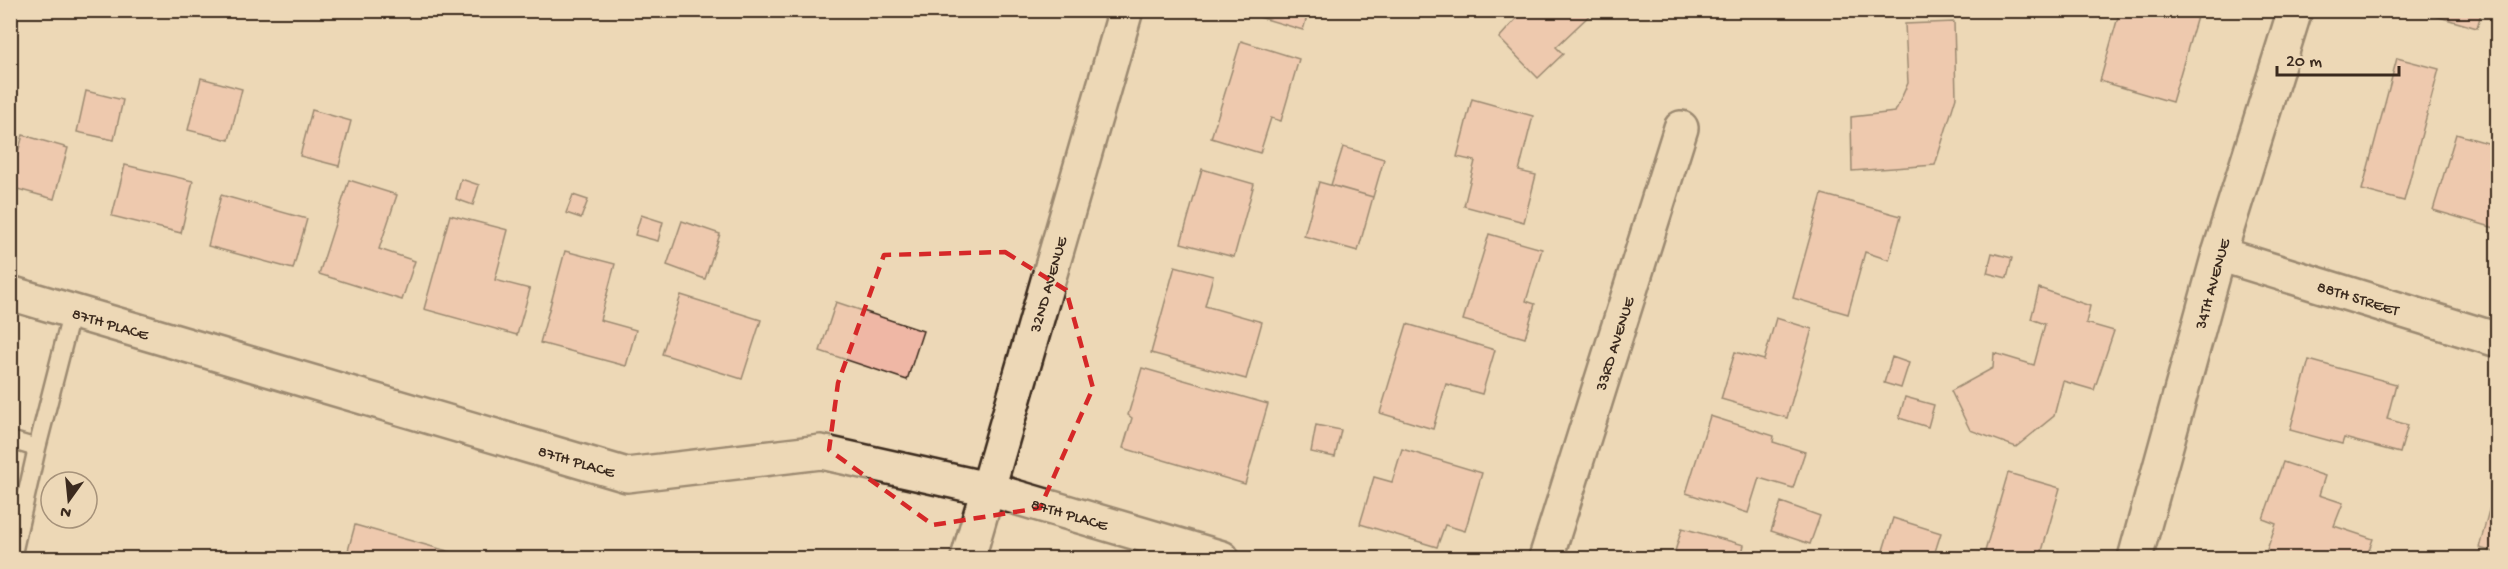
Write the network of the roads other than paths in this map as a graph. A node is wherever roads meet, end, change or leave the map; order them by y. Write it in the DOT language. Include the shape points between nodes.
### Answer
graph roads {
  1 [pos="1126,10"];
  2 [pos="2295,10"];
  3 [pos="1681,128"];
  4 [pos="2219,254"];
  5 [pos="10,293"];
  6 [pos="72,312"];
  7 [pos="2498,340"];
  8 [pos="10,440"];
  9 [pos="37,448"];
  10 [pos="988,489"];
  11 [pos="12,558"];
  12 [pos="968,558"];
  13 [pos="1222,558"];
  14 [pos="1546,558"];
  15 [pos="2135,558"];
  1 -- 10 [label="street, 32ND AVENUE"];
  2 -- 4 [label="street, 34TH AVENUE"];
  3 -- 14 [label="street, 33RD AVENUE"];
  4 -- 7 [label="street, 88TH STREET"];
  4 -- 15 [label="street, 34TH AVENUE"];
  5 -- 6 [label="street, 87TH PLACE"];
  6 -- 9 [label="lane"];
  6 -- 10 [label="street, 87TH PLACE" via="627,475 821,452"];
  8 -- 9 [label="lane"];
  9 -- 11 [label="lane"];
  10 -- 12 [label="street, 32ND AVENUE"];
  10 -- 13 [label="street, 87TH PLACE"];
}
